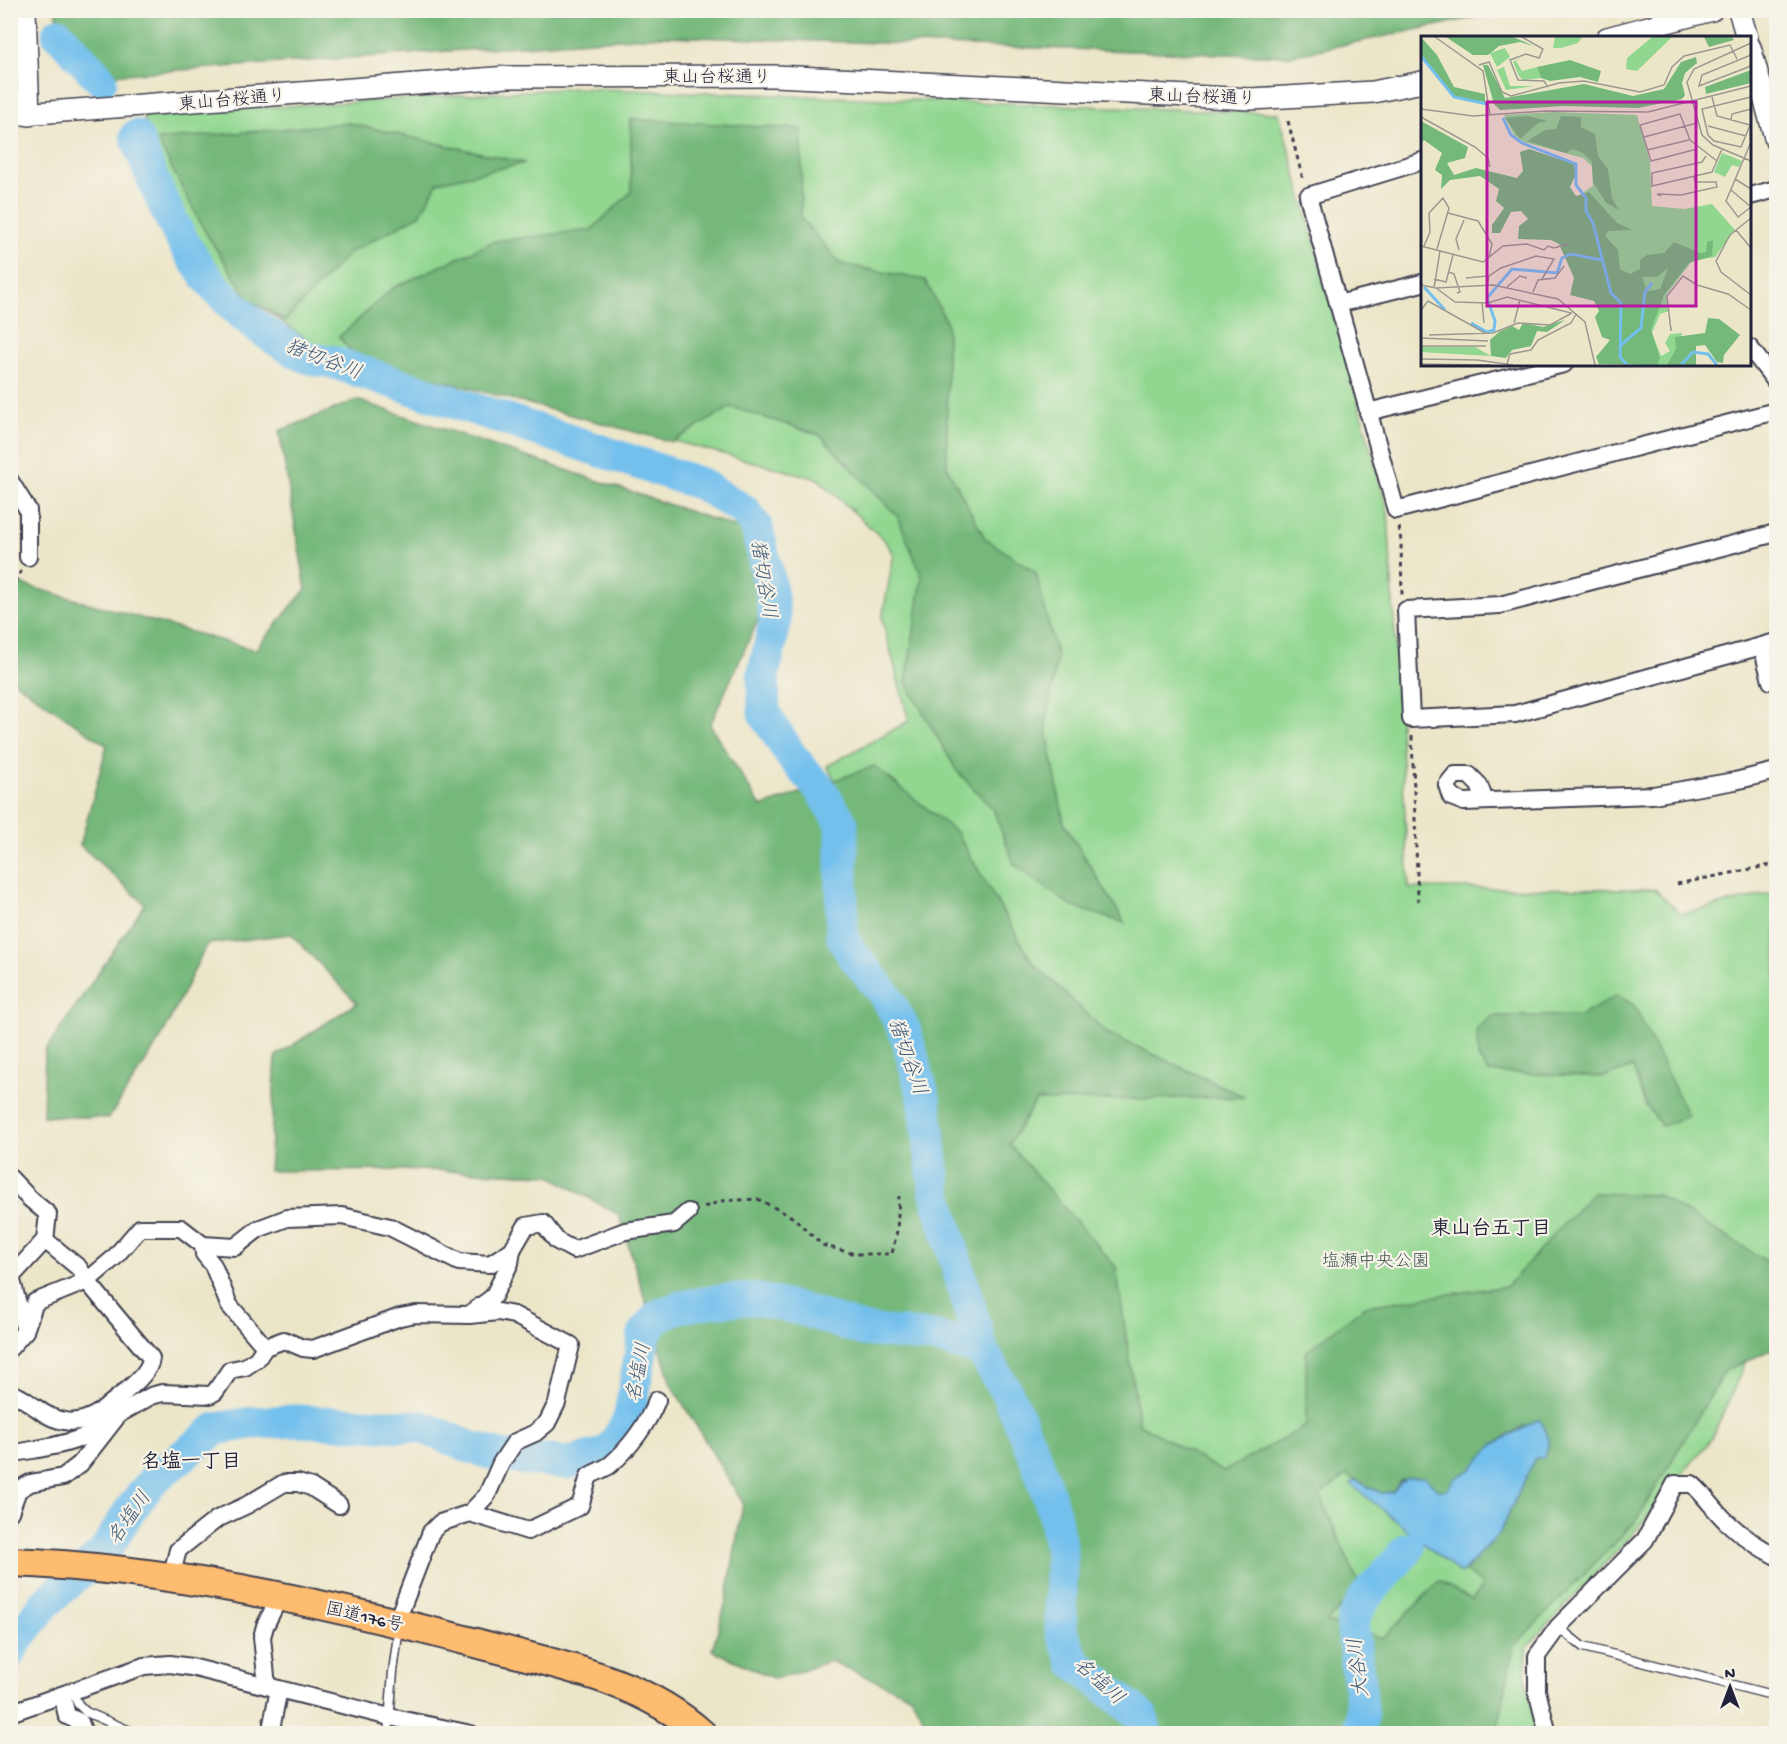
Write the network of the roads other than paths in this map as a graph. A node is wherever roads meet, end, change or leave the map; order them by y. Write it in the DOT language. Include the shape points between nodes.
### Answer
graph roads {
  1 [pos="25,10"];
  2 [pos="1712,10"];
  3 [pos="1739,10"];
  4 [pos="1614,36"];
  5 [pos="1746,36"];
  6 [pos="1751,54"];
  7 [pos="1421,82"];
  8 [pos="20,115"];
  9 [pos="1776,141"];
  10 [pos="1421,161"];
  11 [pos="1776,189"];
  12 [pos="1751,195"];
  13 [pos="1421,283"];
  14 [pos="1338,304"];
  15 [pos="1751,351"];
  16 [pos="1556,366"];
  17 [pos="1776,382"];
  18 [pos="1776,411"];
  19 [pos="1368,412"];
  20 [pos="10,481"];
  21 [pos="1776,533"];
  22 [pos="28,557"];
  23 [pos="1769,644"];
  24 [pos="1776,681"];
  25 [pos="1776,771"];
  26 [pos="1485,801"];
  27 [pos="10,1178"];
  28 [pos="688,1212"];
  29 [pos="45,1240"];
  30 [pos="203,1245"];
  31 [pos="512,1250"];
  32 [pos="87,1281"];
  33 [pos="470,1315"];
  34 [pos="25,1331"];
  35 [pos="265,1347"];
  36 [pos="10,1348"];
  37 [pos="10,1393"];
  38 [pos="657,1400"];
  39 [pos="100,1413"];
  40 [pos="10,1454"];
  41 [pos="14,1488"];
  42 [pos="339,1505"];
  43 [pos="10,1512"];
  44 [pos="470,1513"];
  45 [pos="1776,1556"];
  46 [pos="10,1562"];
  47 [pos="171,1577"];
  48 [pos="280,1596"];
  49 [pos="398,1624"];
  50 [pos="1558,1628"];
  51 [pos="273,1688"];
  52 [pos="67,1693"];
  53 [pos="1776,1696"];
  54 [pos="10,1713"];
  55 [pos="389,1725"];
  56 [pos="84,1734"];
  57 [pos="137,1734"];
  58 [pos="270,1734"];
  59 [pos="471,1734"];
  60 [pos="702,1734"];
  61 [pos="1548,1734"];
  1 -- 8 [label="street"];
  2 -- 4 [label="street"];
  3 -- 5 [label="street"];
  6 -- 9 [label="street"];
  7 -- 8 [label="street, 東山台桜通り" via="1373,92 1251,99 775,76 508,77"];
  10 -- 14 [label="street" via="1308,196"];
  11 -- 12 [label="street"];
  13 -- 14 [label="street"];
  14 -- 19 [label="street"];
  15 -- 17 [label="street"];
  16 -- 19 [label="street"];
  18 -- 19 [label="street" via="1396,510"];
  20 -- 22 [label="street" via="28,510"];
  21 -- 23 [label="street" via="1500,606 1406,610 1411,719 1515,714"];
  23 -- 24 [label="street" via="1771,681"];
  25 -- 26 [label="street" via="1653,795"];
  27 -- 29 [label="street" via="48,1214"];
  28 -- 31 [label="street" via="674,1224 625,1231 574,1250 557,1241 543,1223 526,1226"];
  29 -- 32 [label="street" via="79,1268"];
  29 -- 34 [label="street" via="11,1277"];
  30 -- 31 [label="street" via="235,1248 258,1229 287,1218 342,1216 390,1227 459,1262 490,1264"];
  30 -- 32 [label="street" via="181,1228 140,1227 114,1258"];
  30 -- 35 [label="street" via="229,1305"];
  31 -- 33 [label="street" via="494,1297"];
  32 -- 34 [label="street" via="35,1302"];
  32 -- 39 [label="street" via="151,1358 151,1364 129,1389"];
  33 -- 35 [label="street" via="400,1317 313,1349 284,1340"];
  33 -- 44 [label="street" via="514,1315 571,1345 547,1423 515,1442 487,1495"];
  34 -- 36 [label="street"];
  35 -- 41 [label="street" via="245,1367 230,1370 210,1395 151,1396 120,1414 80,1464 63,1477"];
  37 -- 39 [label="street" via="22,1396 53,1419 86,1421"];
  38 -- 44 [label="street" via="650,1418 621,1453 609,1466 589,1476 580,1506 528,1531"];
  39 -- 40 [label="street" via="86,1435"];
  41 -- 43 [label="street"];
  42 -- 47 [label="street" via="311,1487 284,1483 218,1519 178,1550"];
  44 -- 49 [label="street" via="440,1523 431,1532"];
  45 -- 50 [label="street" via="1756,1546 1726,1521 1692,1484 1676,1484 1645,1540"];
  46 -- 47 [label="highway, 国道176号"];
  47 -- 48 [label="highway, 国道176号"];
  48 -- 49 [label="highway, 国道176号"];
  48 -- 51 [label="street" via="262,1637"];
  49 -- 55 [label="lane"];
  49 -- 60 [label="highway, 国道176号" via="610,1680 668,1710"];
  50 -- 53 [label="lane" via="1583,1647"];
  50 -- 61 [label="street" via="1537,1656 1537,1691"];
  51 -- 52 [label="street" via="170,1664 144,1666"];
  51 -- 55 [label="street"];
  51 -- 58 [label="street"];
  52 -- 54 [label="street"];
  52 -- 56 [label="street" via="67,1716 80,1722"];
  52 -- 57 [label="lane" via="86,1712"];
  55 -- 59 [label="street"];
}
